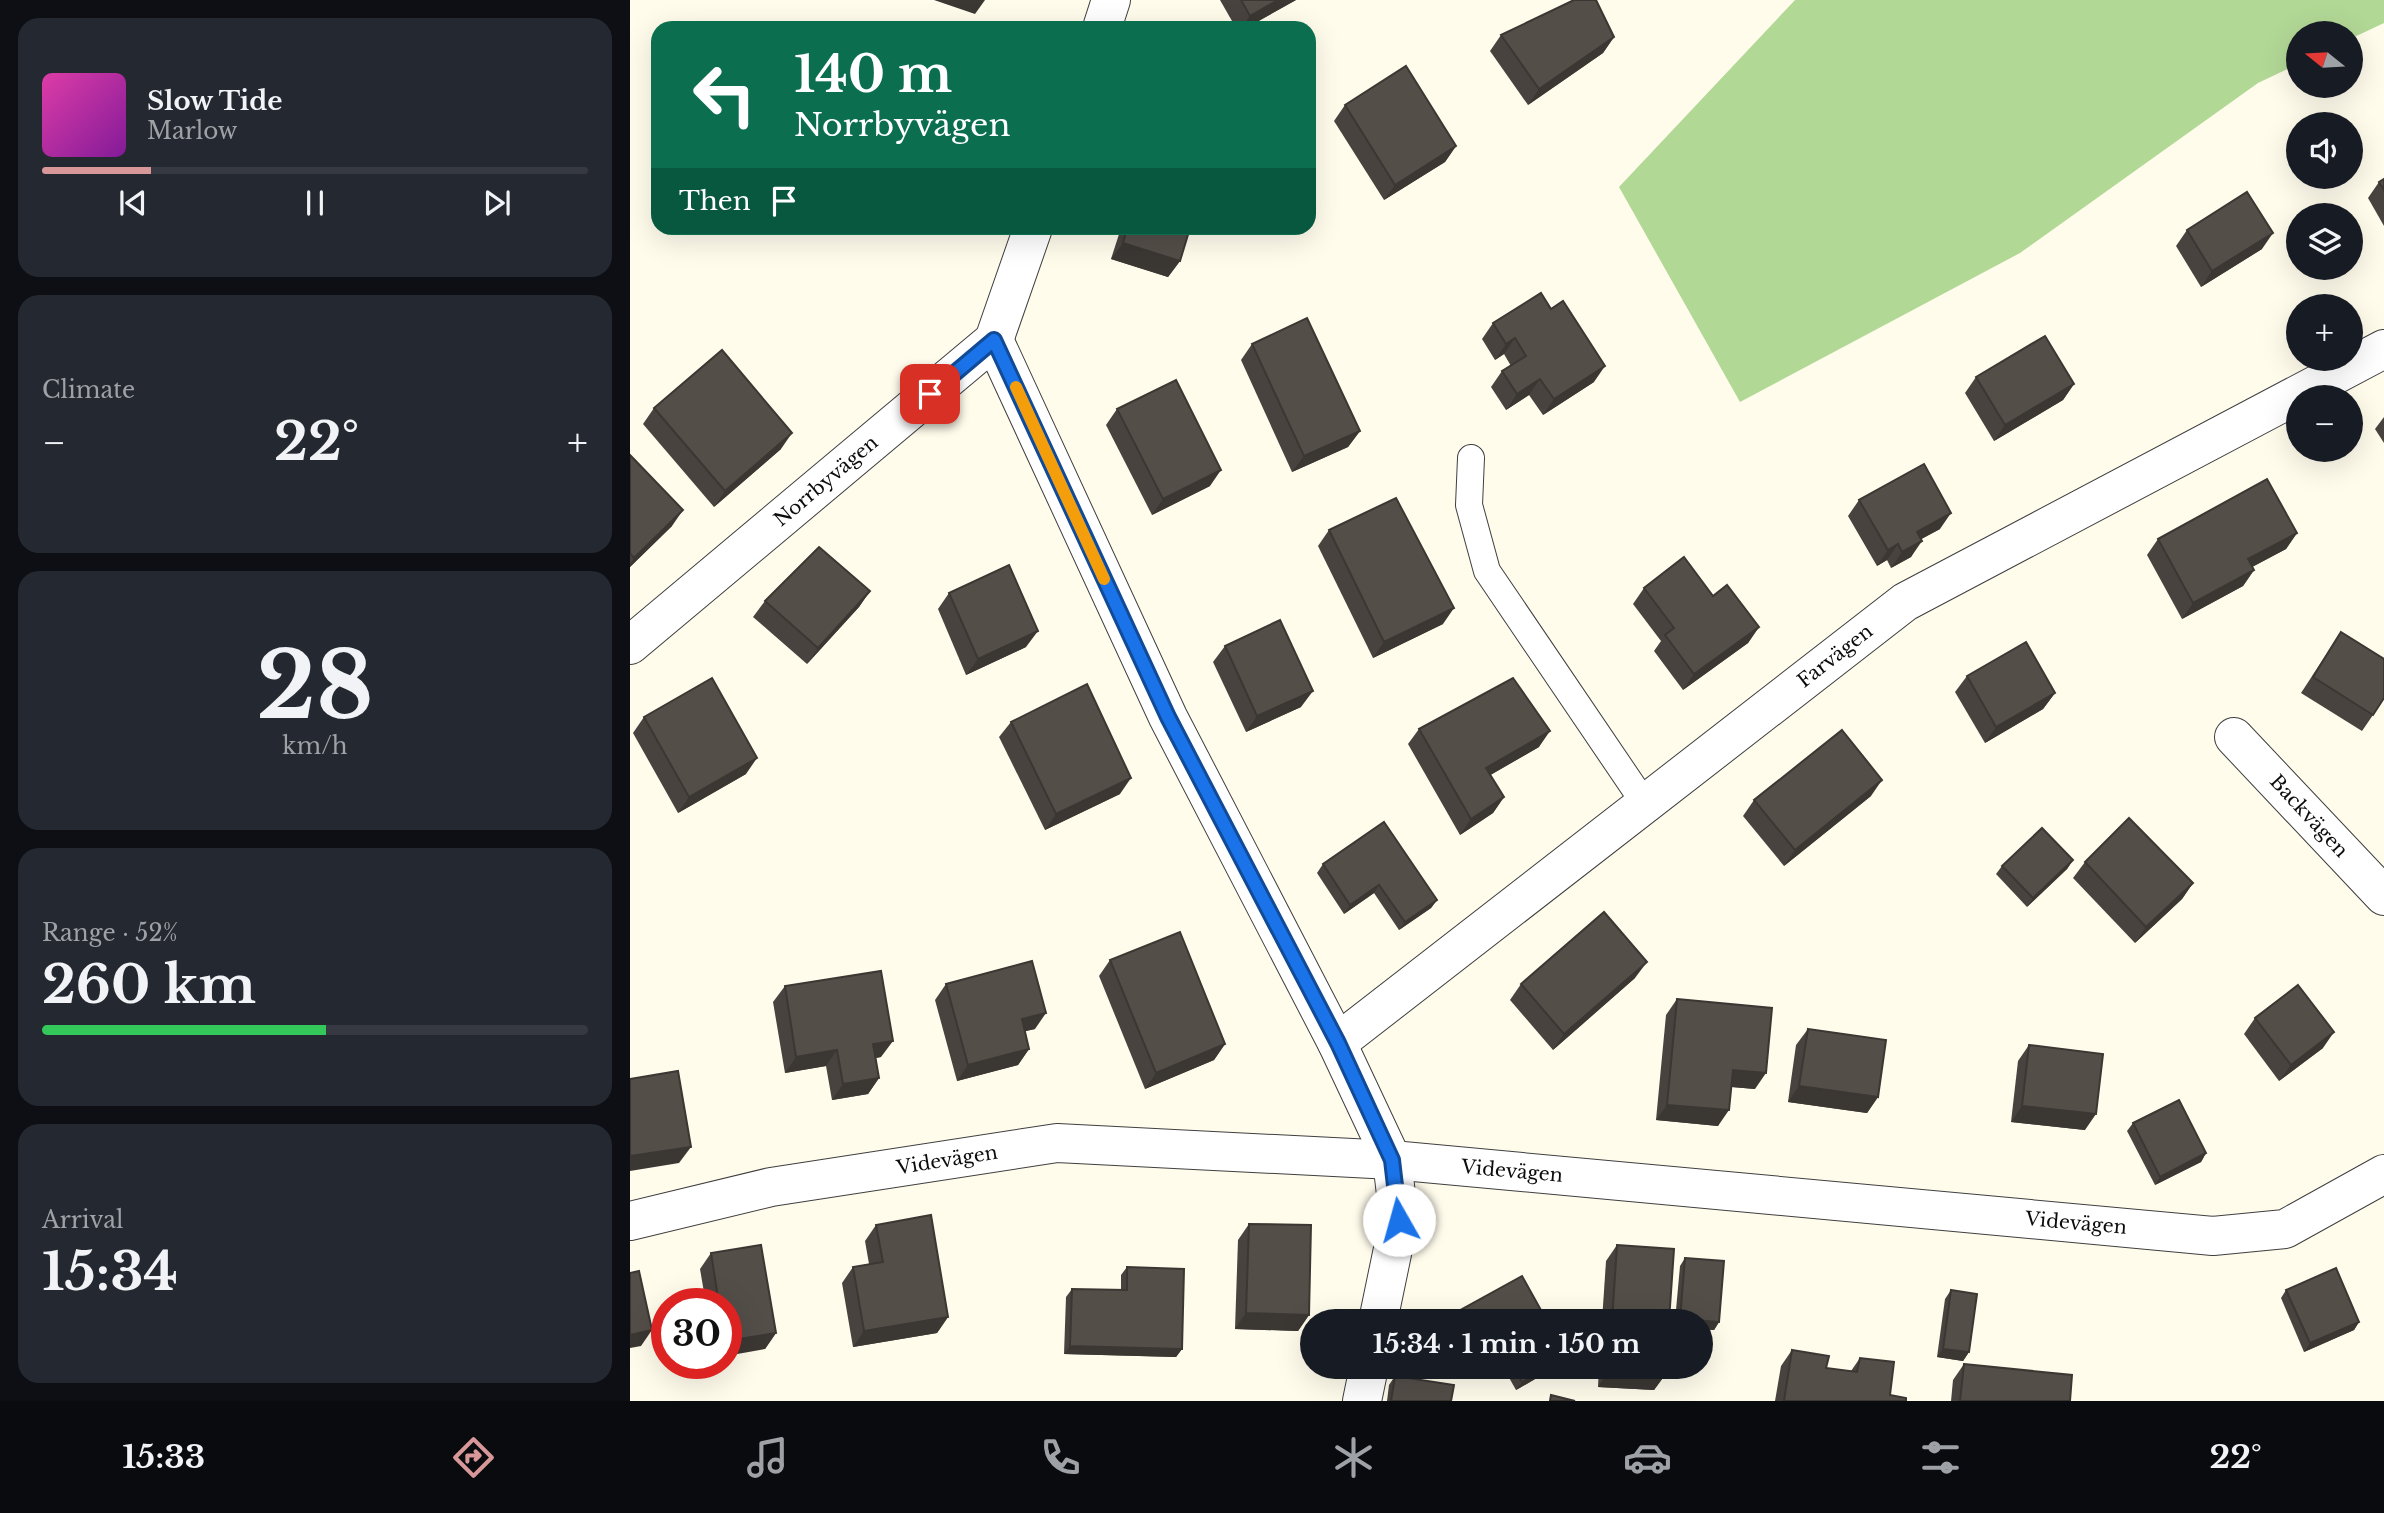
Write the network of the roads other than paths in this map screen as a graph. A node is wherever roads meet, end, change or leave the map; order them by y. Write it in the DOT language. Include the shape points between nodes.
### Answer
graph roads {
  1 [pos="1111,0"];
  2 [pos="1104,21"];
  3 [pos="1031,235"];
  4 [pos="994,340"];
  5 [pos="2384,349"];
  6 [pos="1471,458"];
  7 [pos="630,645"];
  8 [pos="2234,737"];
  9 [pos="1645,804"];
  10 [pos="2384,896"];
  11 [pos="1338,1043"];
  12 [pos="1392,1160"];
  13 [pos="2384,1174"];
  14 [pos="630,1221"];
  15 [pos="1380,1309"];
  16 [pos="1367,1379"];
  17 [pos="1362,1401"];
  1 -- 2 [label="street"];
  3 -- 4 [label="street"];
  4 -- 7 [label="street, Norrbyvägen"];
  4 -- 11 [label="street" via="1168,717"];
  5 -- 9 [label="street, Farvägen" via="1905,602"];
  6 -- 9 [label="lane" via="1469,505 1487,571"];
  8 -- 10 [label="street, Backvägen"];
  9 -- 11 [label="street, Farvägen"];
  11 -- 12 [label="street"];
  12 -- 13 [label="street, Videvägen" via="2213,1236 2285,1229"];
  12 -- 14 [label="street, Videvägen" via="1057,1143 771,1187"];
  12 -- 15 [label="street" via="1399,1220"];
  16 -- 17 [label="street"];
}
